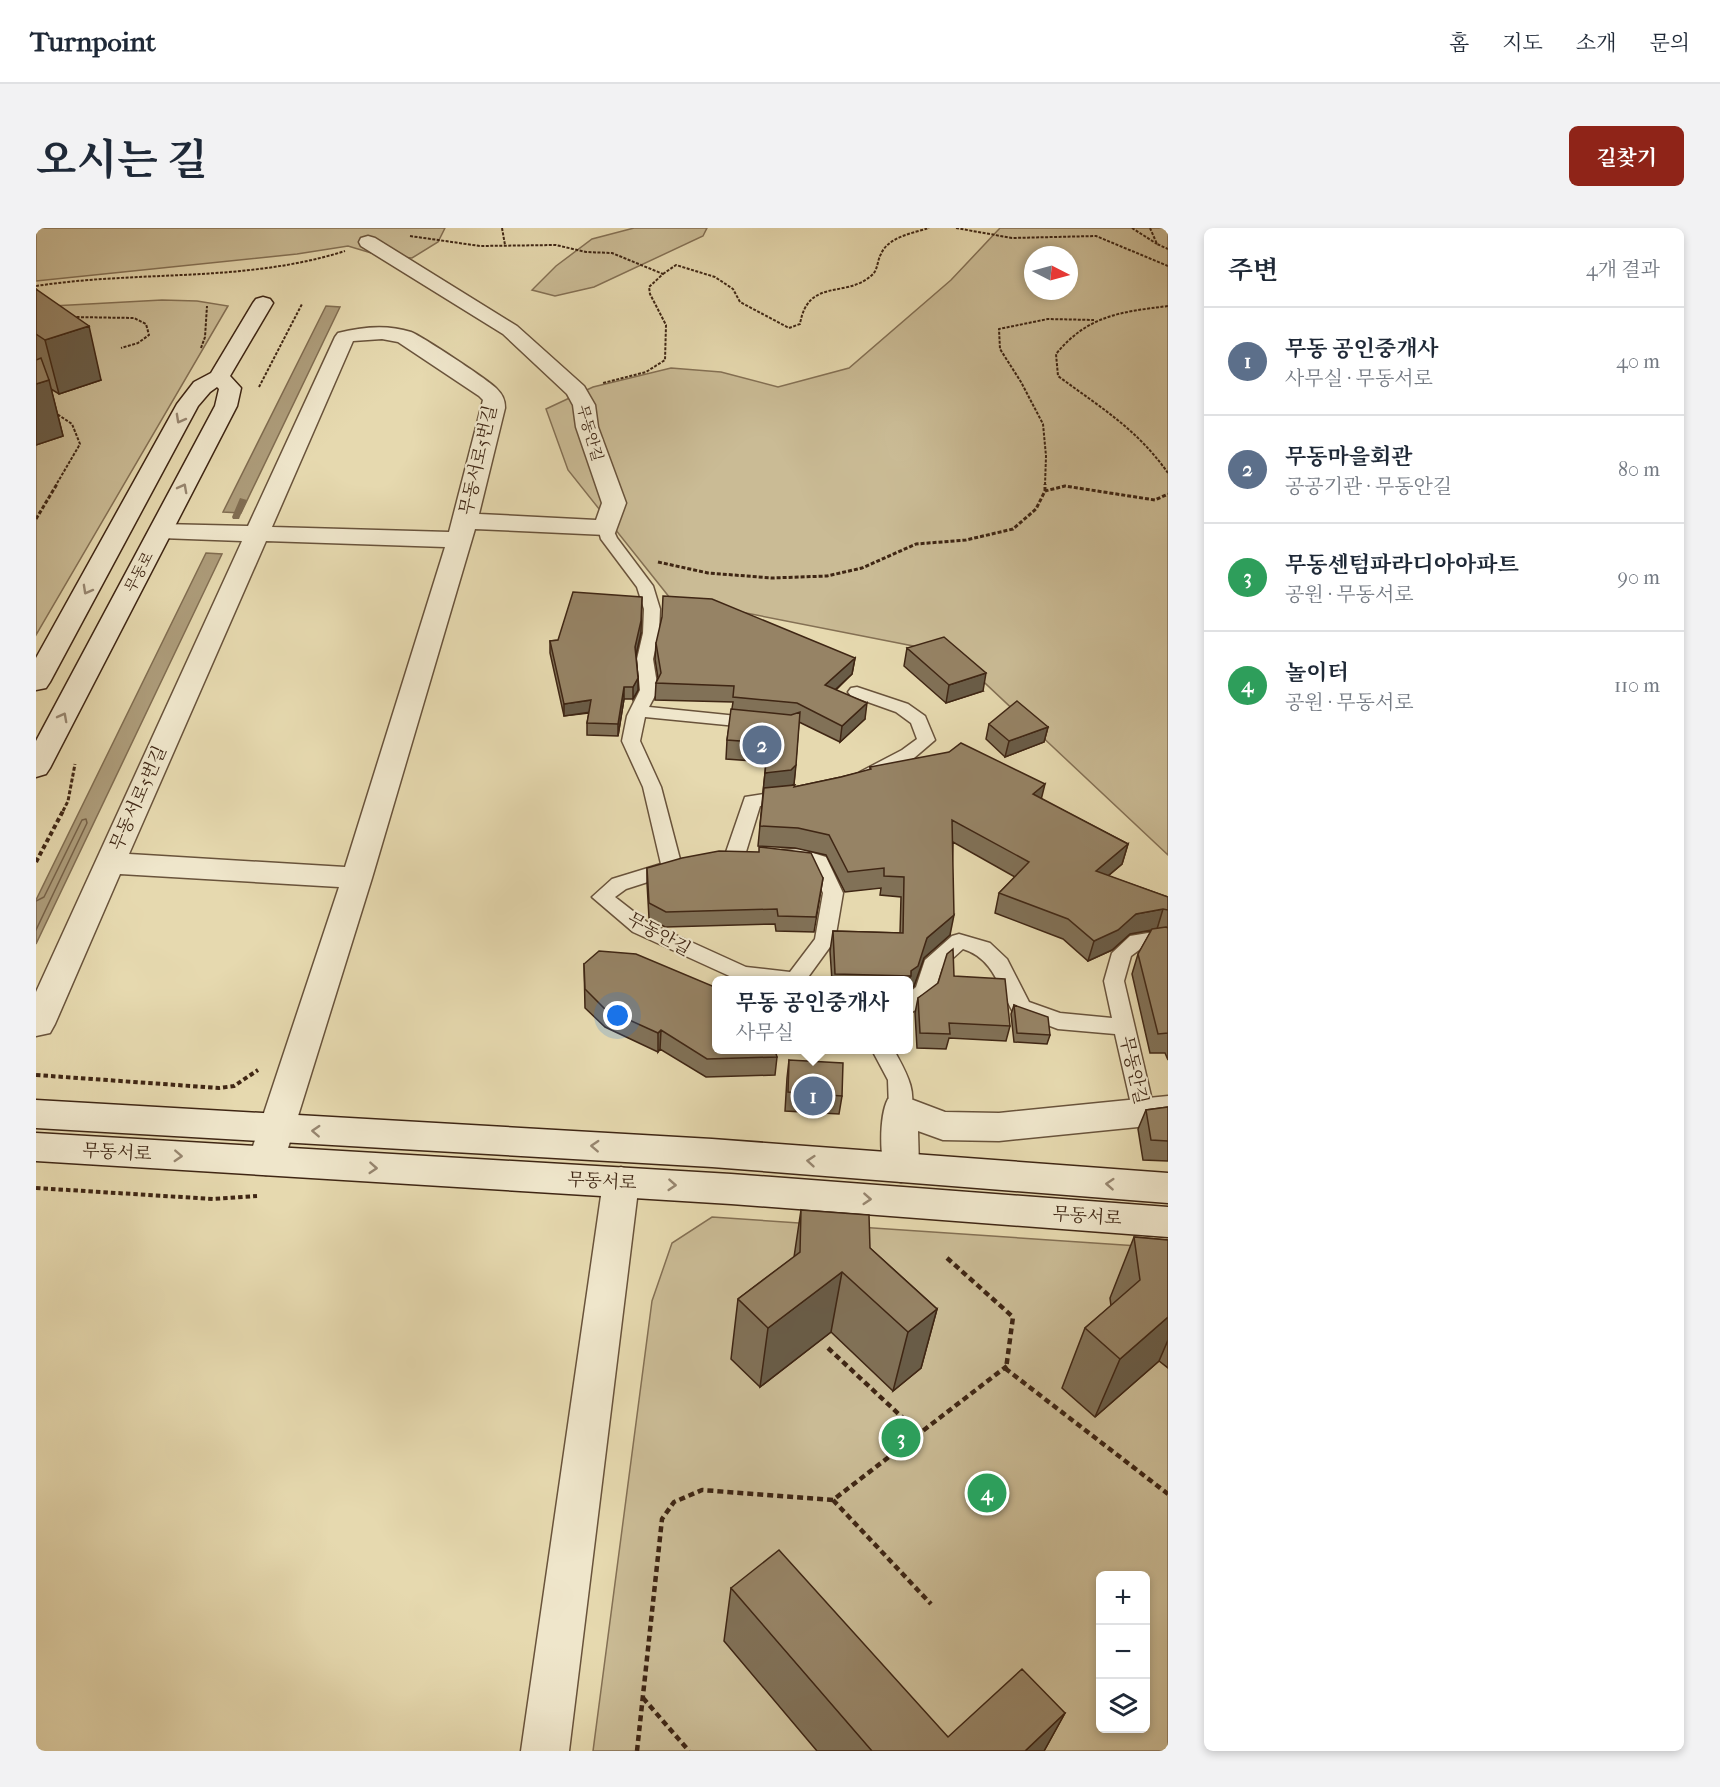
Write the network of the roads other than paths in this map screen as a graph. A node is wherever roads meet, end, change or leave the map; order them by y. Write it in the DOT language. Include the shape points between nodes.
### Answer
graph roads {
  1 [pos="368,242"];
  2 [pos="263,303"];
  3 [pos="219,377"];
  4 [pos="606,528"];
  5 [pos="161,531"];
  6 [pos="462,531"];
  7 [pos="256,534"];
  8 [pos="36,682"];
  9 [pos="857,692"];
  10 [pos="638,711"];
  11 [pos="777,725"];
  12 [pos="36,768"];
  13 [pos="852,783"];
  14 [pos="810,793"];
  15 [pos="754,855"];
  16 [pos="109,863"];
  17 [pos="672,867"];
  18 [pos="357,878"];
  19 [pos="1168,941"];
  20 [pos="760,976"];
  21 [pos="798,976"];
  22 [pos="913,1002"];
  23 [pos="38,1024"];
  24 [pos="1124,1027"];
  25 [pos="885,1054"];
  26 [pos="900,1109"];
  27 [pos="1156,1111"];
  28 [pos="36,1114"];
  29 [pos="271,1145"];
  30 [pos="36,1147"];
  31 [pos="901,1168"];
  32 [pos="621,1182"];
  33 [pos="1168,1188"];
  34 [pos="1168,1222"];
  35 [pos="544,1751"];
  1 -- 4 [label="street, 무동안길" via="510,330 576,390 614,503"];
  2 -- 3 [label="street"];
  5 -- 3 [label="street, 무동로, one-way" via="226,406 230,388"];
  3 -- 8 [label="street, one-way" via="202,387 188,404"];
  4 -- 6 [label="street"];
  4 -- 10 [label="lane" via="609,539 645,585 652,609 645,659 650,690"];
  5 -- 7 [label="street"];
  12 -- 5 [label="street, 무동로, one-way"];
  6 -- 7 [label="street"];
  6 -- 7 [label="street, 무동서로5번길" via="494,400 487,391 405,337 362,332 345,337"];
  6 -- 18 [label="street, 무동서로5번길"];
  7 -- 16 [label="street, 무동서로5번길"];
  9 -- 13 [label="lane" via="902,708 919,720 926,740 908,754"];
  10 -- 11 [label="lane"];
  10 -- 17 [label="lane" via="631,741 645,764 657,798"];
  14 -- 15 [label="lane" via="752,801"];
  15 -- 17 [label="lane, 무동안길"];
  15 -- 21 [label="lane, 무동안길" via="800,855 819,862 833,893 825,939"];
  16 -- 18 [label="street"];
  16 -- 23 [label="street, 무동서로5번길"];
  17 -- 20 [label="lane, 무동안길" via="619,884 602,897 640,927 743,974"];
  18 -- 29 [label="street, 무동서로5번길"];
  19 -- 24 [label="lane, 무동안길" via="1137,941 1122,953 1114,981"];
  22 -- 24 [label="lane, 무동안길" via="926,991 932,965 959,941 983,948 1000,964 1021,1007 1058,1021"];
  24 -- 27 [label="lane, 무동안길"];
  25 -- 26 [label="lane" via="899,1080"];
  26 -- 27 [label="street, 무동안길" via="943,1126 999,1127"];
  26 -- 31 [label="street"];
  28 -- 29 [label="street, 무동서로"];
  30 -- 29 [label="street, 무동서로, one-way"];
  31 -- 29 [label="street, 무동서로, one-way" via="689,1152"];
  29 -- 32 [label="street, 무동서로, one-way"];
  33 -- 31 [label="street, 무동서로, one-way"];
  32 -- 34 [label="street, 무동서로, one-way"];
  32 -- 35 [label="street"];
}
